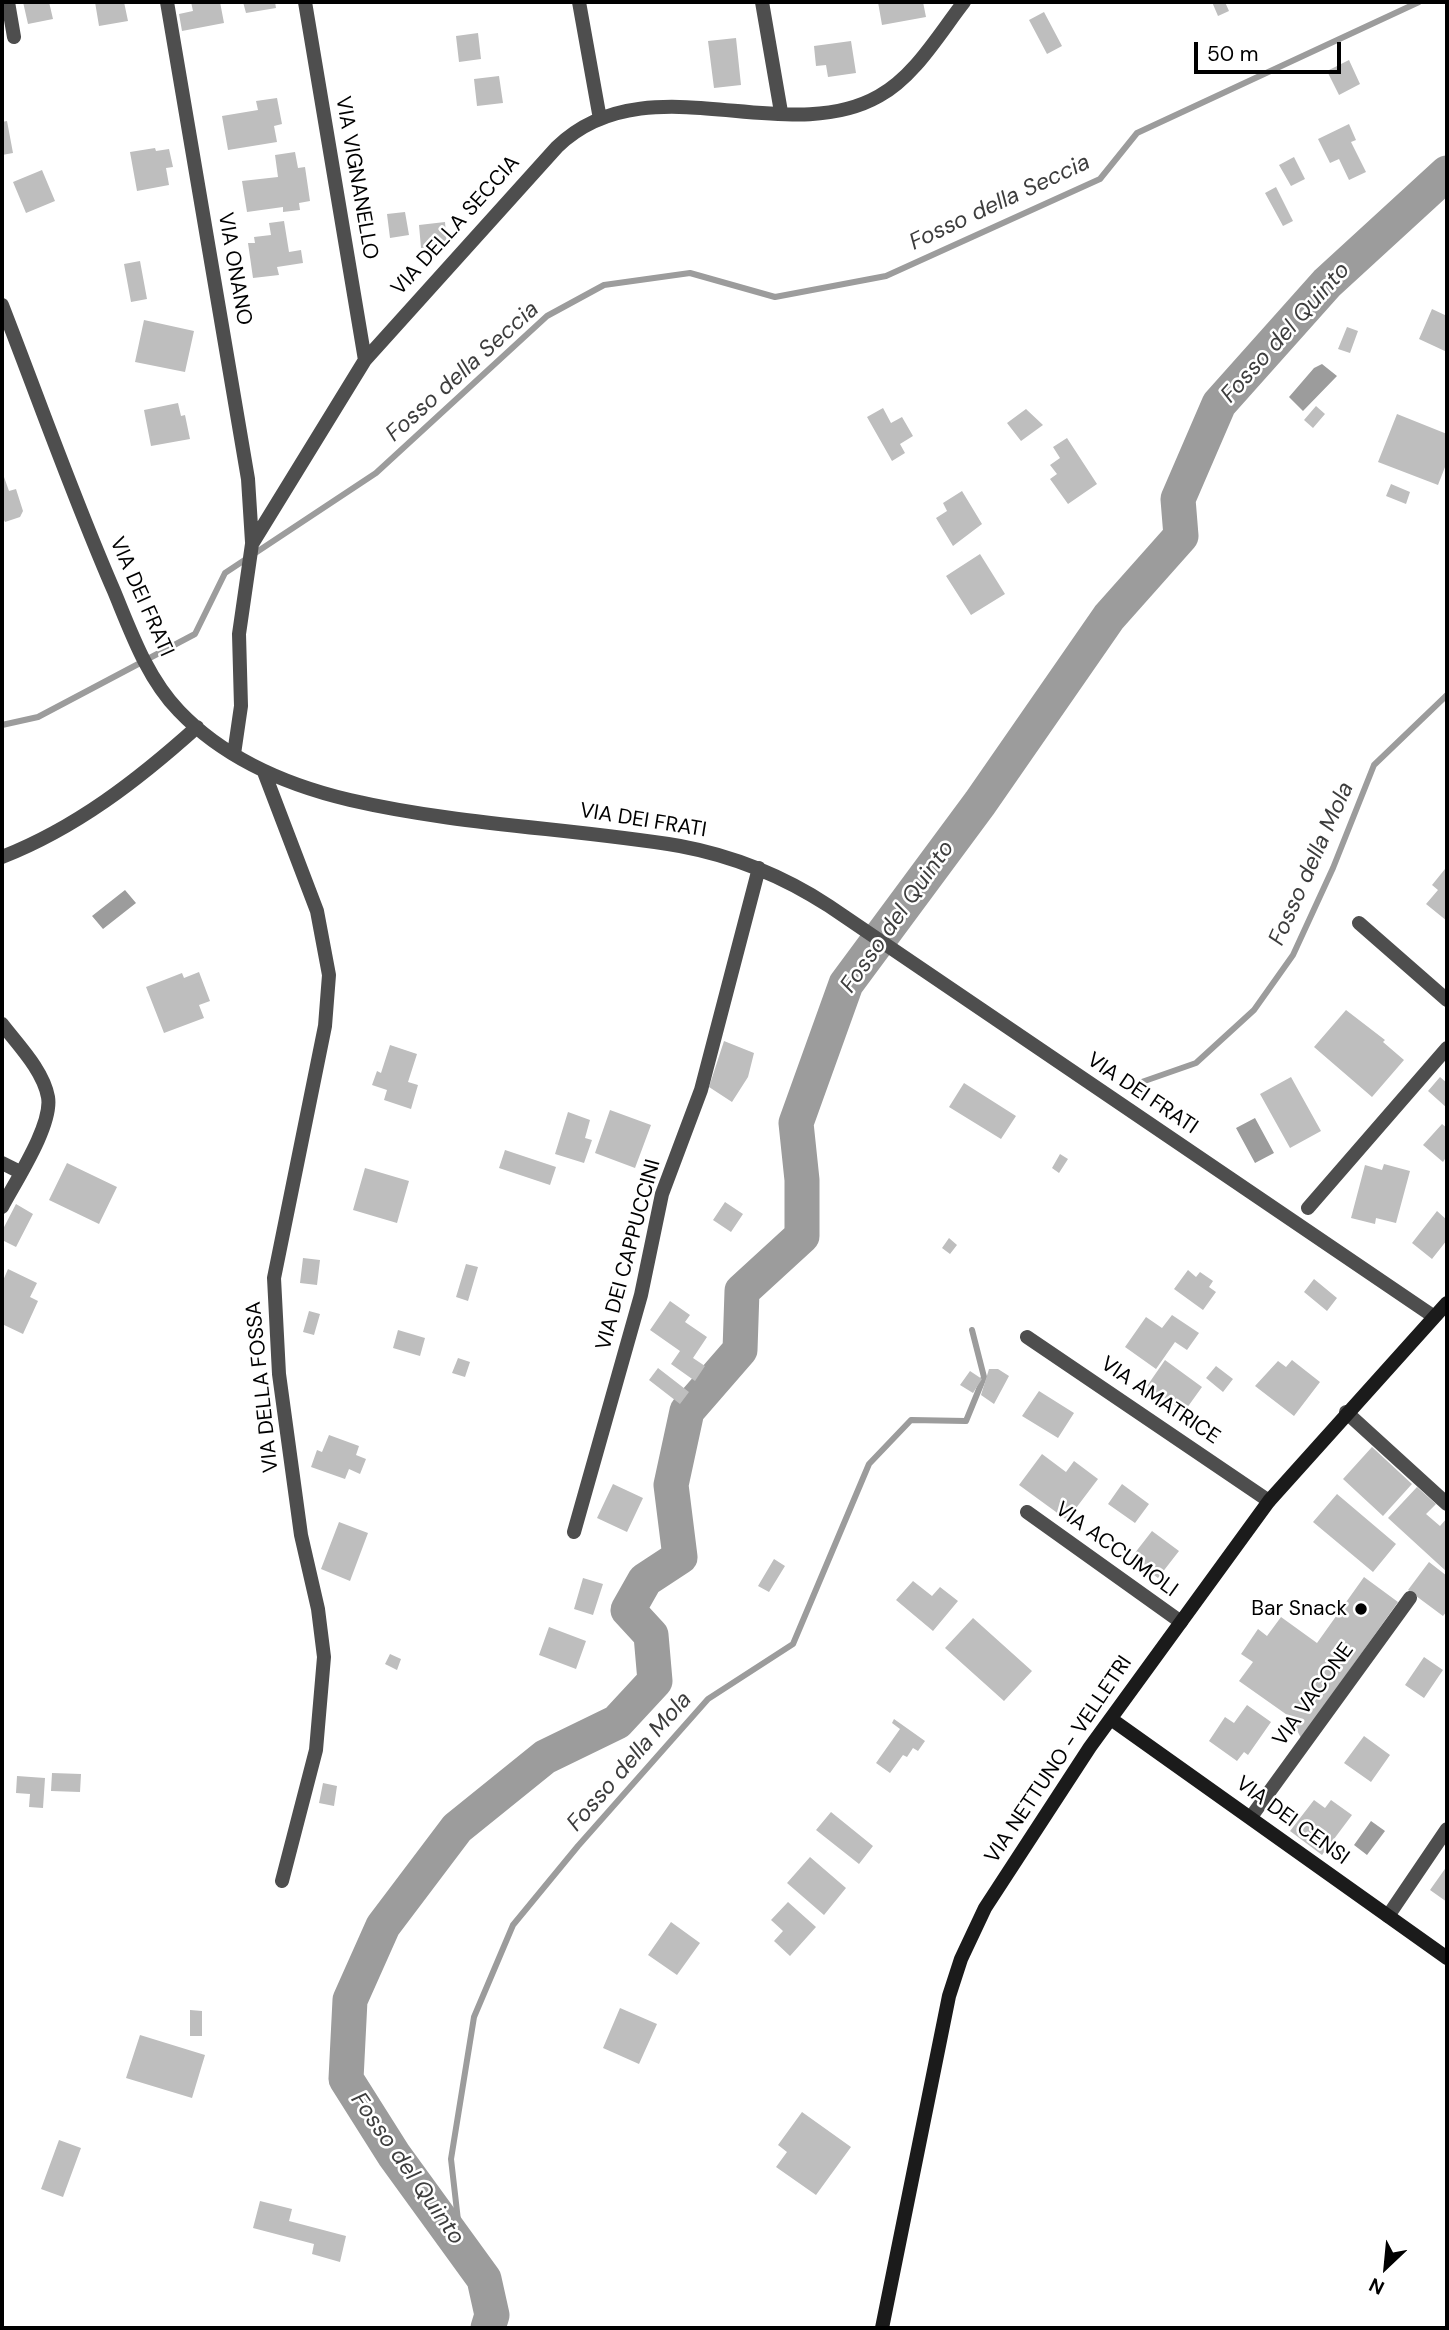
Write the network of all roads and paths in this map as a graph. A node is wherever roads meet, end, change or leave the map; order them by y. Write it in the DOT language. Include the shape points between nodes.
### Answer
graph roads {
  1 [pos="8,2"];
  2 [pos="167,2"];
  3 [pos="305,2"];
  4 [pos="579,2"];
  5 [pos="762,2"];
  6 [pos="964,2"];
  7 [pos="14,37"];
  8 [pos="781,112"];
  9 [pos="600,119"];
  10 [pos="3,314"];
  11 [pos="365,360"];
  12 [pos="252,544"];
  13 [pos="197,727"];
  14 [pos="234,754"];
  15 [pos="264,772"];
  16 [pos="2,857"];
  17 [pos="759,868"];
  18 [pos="1359,923"];
  19 [pos="1447,1000"];
  20 [pos="2,1024"];
  21 [pos="1447,1048"];
  22 [pos="2,1163"];
  23 [pos="20,1172"];
  24 [pos="2,1207"];
  25 [pos="1307,1208"];
  26 [pos="1447,1303"];
  27 [pos="1433,1316"];
  28 [pos="1027,1337"];
  29 [pos="1346,1412"];
  30 [pos="1269,1501"];
  31 [pos="1447,1504"];
  32 [pos="1027,1512"];
  33 [pos="574,1532"];
  34 [pos="1410,1598"];
  35 [pos="1181,1622"];
  36 [pos="1111,1719"];
  37 [pos="1251,1817"];
  38 [pos="1447,1829"];
  39 [pos="282,1881"];
  40 [pos="1388,1916"];
  41 [pos="1447,1958"];
  42 [pos="882,2328"];
  1 -- 7 [label="street"];
  2 -- 12 [label="street, VIA ONANO" via="248,479"];
  3 -- 11 [label="street, VIA VIGNANELLO"];
  4 -- 9 [label="street"];
  5 -- 8 [label="street"];
  6 -- 8 [label="street, VIA DELLA SECCIA" via="912,68 878,97 839,109"];
  8 -- 9 [label="street, VIA DELLA SECCIA" via="663,107"];
  9 -- 11 [label="street, VIA DELLA SECCIA" via="557,147"];
  10 -- 13 [label="street, VIA DEI FRATI" via="135,638 173,705"];
  11 -- 12 [label="street, VIA DELLA SECCIA"];
  12 -- 14 [label="street, VIA DELLA SECCIA" via="238,651 241,706"];
  13 -- 14 [label="street, VIA DEI FRATI"];
  13 -- 16 [label="street" via="82,818"];
  14 -- 15 [label="street, VIA DEI FRATI"];
  15 -- 17 [label="street, VIA DEI FRATI" via="302,787 376,805 665,844"];
  15 -- 39 [label="street, VIA DELLA FOSSA" via="317,911 329,975 325,1026 274,1278 279,1374 301,1535 324,1657 316,1750"];
  17 -- 27 [label="street, VIA DEI FRATI" via="808,893"];
  17 -- 33 [label="street, VIA DEI CAPPUCCINI" via="701,1090 662,1194 639,1301"];
  18 -- 19 [label="street"];
  20 -- 23 [label="street" via="40,1076 48,1096 43,1126"];
  21 -- 25 [label="street"];
  22 -- 23 [label="street"];
  23 -- 24 [label="street"];
  26 -- 27 [label="main road, VIA NETTUNO - VELLETRI"];
  27 -- 29 [label="main road, VIA NETTUNO - VELLETRI"];
  28 -- 30 [label="street, VIA AMATRICE"];
  29 -- 30 [label="main road, VIA NETTUNO - VELLETRI"];
  29 -- 31 [label="street"];
  30 -- 35 [label="main road, VIA NETTUNO - VELLETRI"];
  32 -- 35 [label="street, VIA ACCUMOLI"];
  34 -- 37 [label="street, VIA VACONE"];
  35 -- 36 [label="main road, VIA NETTUNO - VELLETRI"];
  36 -- 37 [label="main road, VIA DEI CENSI"];
  36 -- 42 [label="main road, VIA NETTUNO - VELLETRI" via="999,1885 955,1973"];
  37 -- 40 [label="main road, VIA DEI CENSI"];
  38 -- 40 [label="street"];
  40 -- 41 [label="main road, VIA DEI CENSI"];
}
